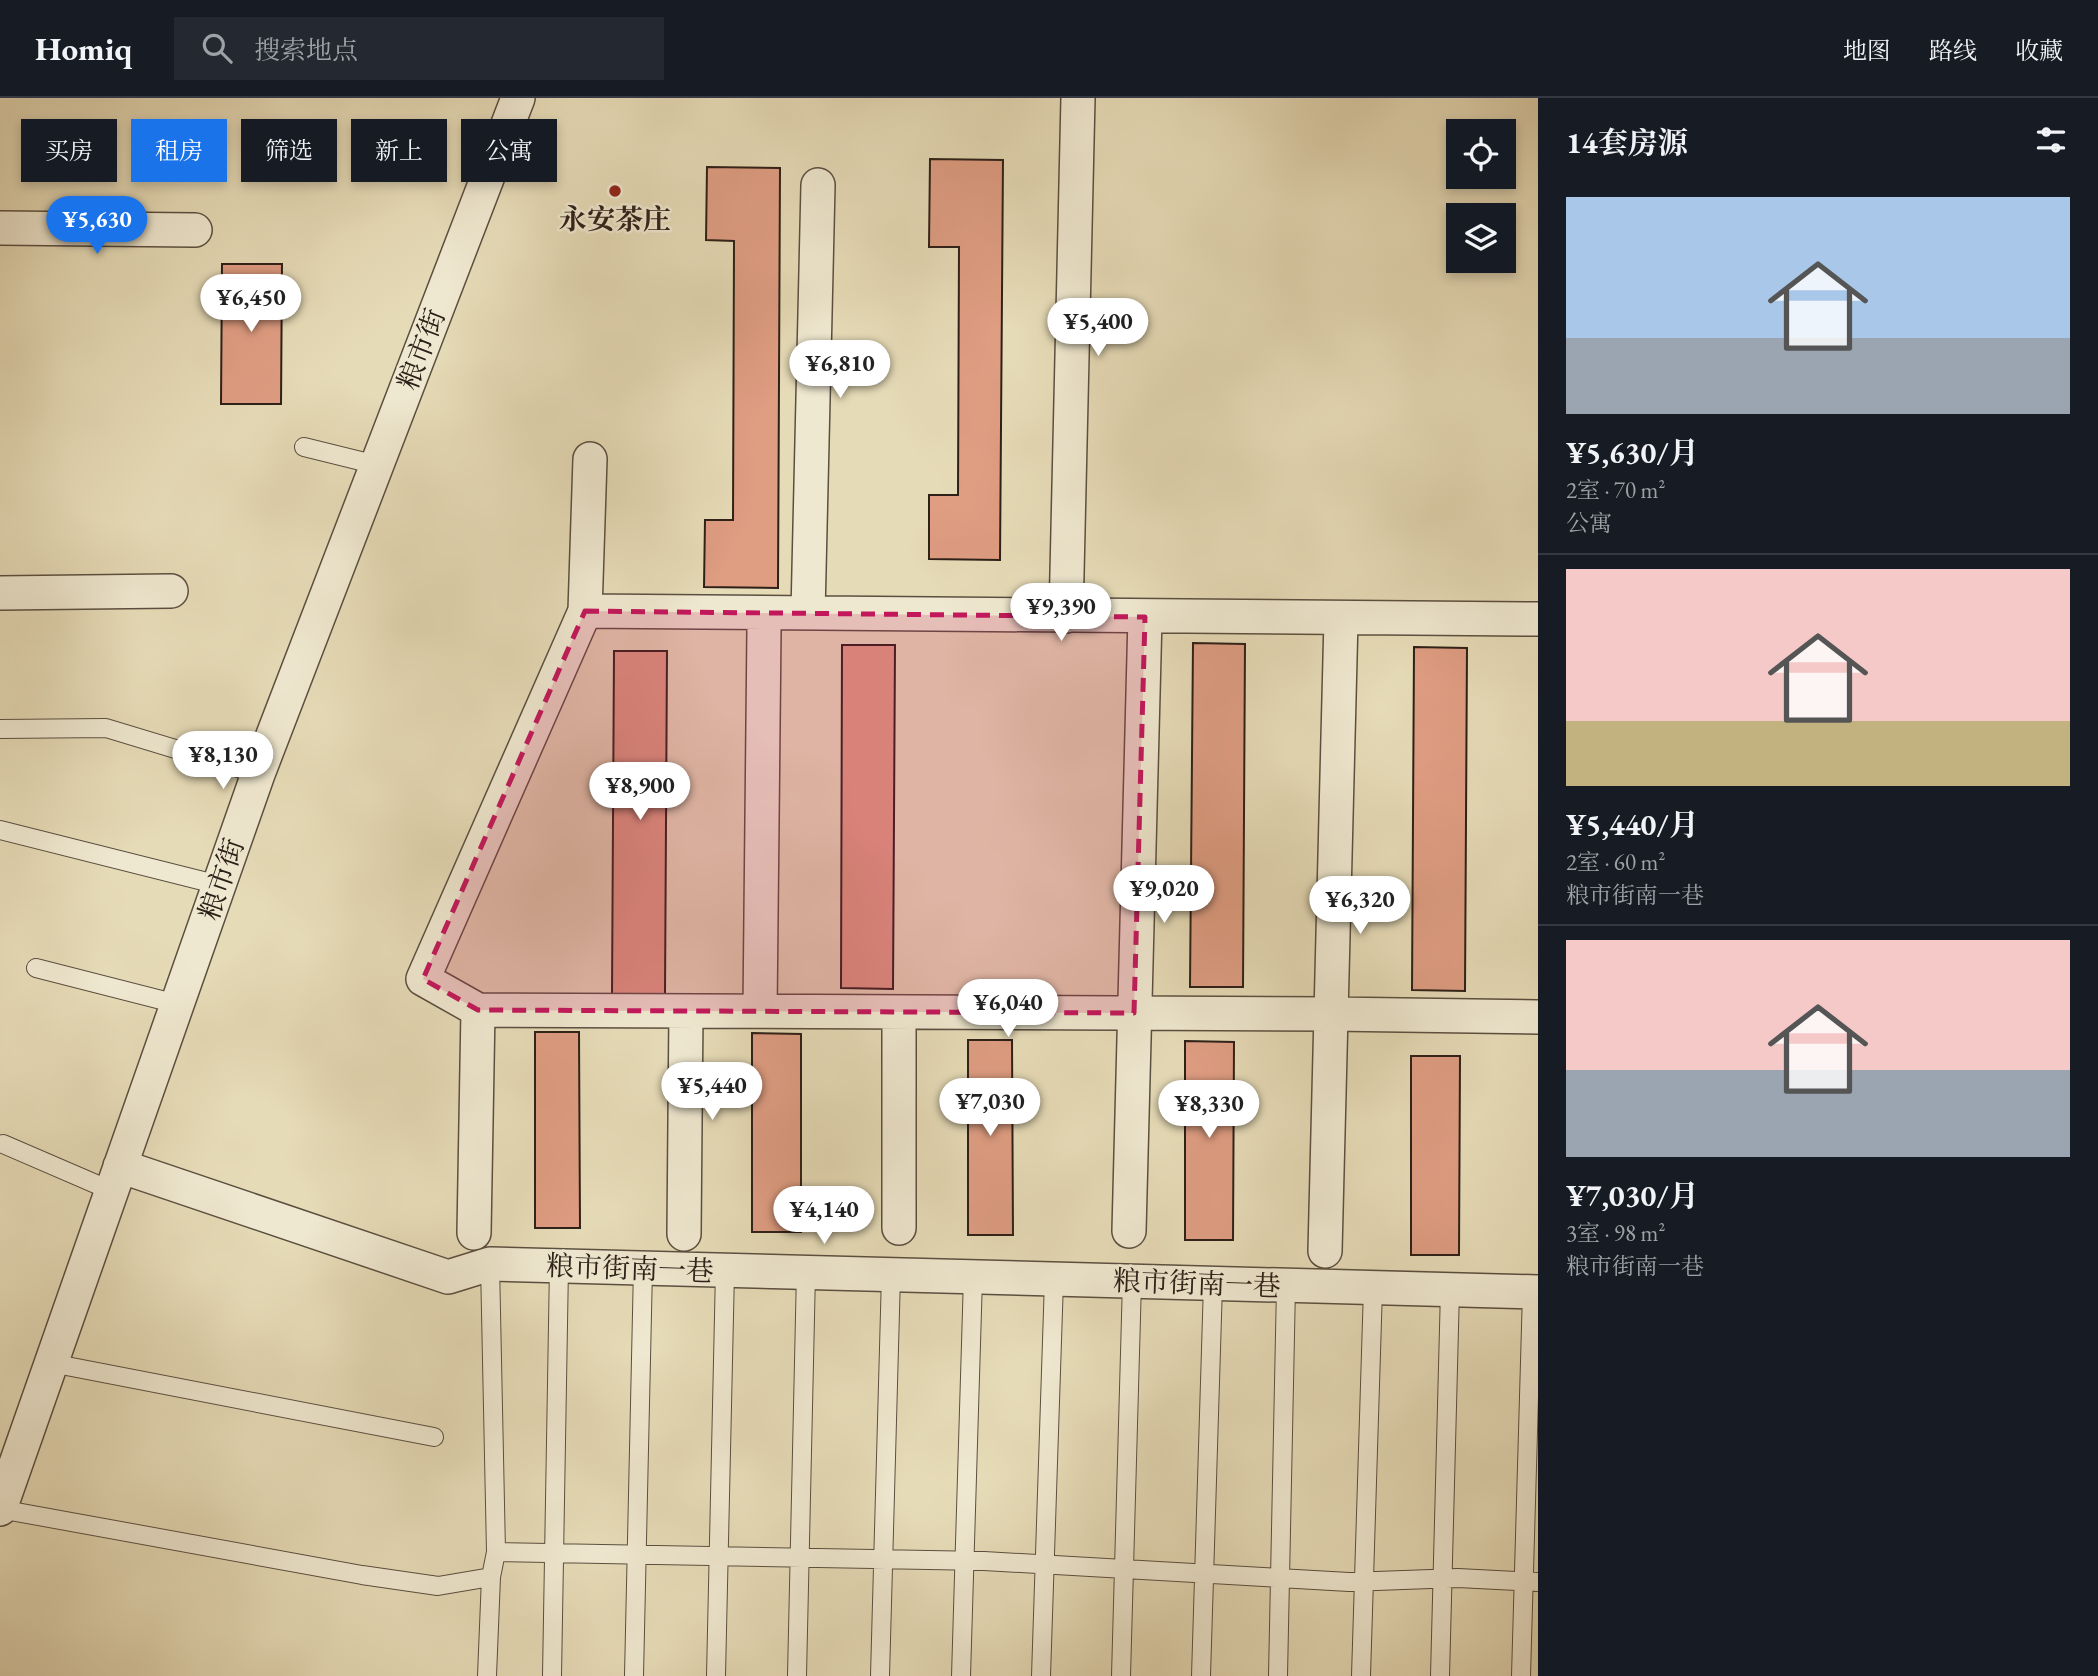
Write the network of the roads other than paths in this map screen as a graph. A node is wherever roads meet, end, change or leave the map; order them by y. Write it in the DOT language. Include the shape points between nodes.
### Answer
graph roads {
  1 [pos="518,98"];
  2 [pos="1078,98"];
  3 [pos="818,185"];
  4 [pos="0,228"];
  5 [pos="195,230"];
  6 [pos="304,447"];
  7 [pos="590,459"];
  8 [pos="377,465"];
  9 [pos="171,592"];
  10 [pos="0,593"];
  11 [pos="585,611"];
  12 [pos="808,613"];
  13 [pos="1066,616"];
  14 [pos="1145,617"];
  15 [pos="1341,619"];
  16 [pos="1538,619"];
  17 [pos="764,629"];
  18 [pos="0,729"];
  19 [pos="258,774"];
  20 [pos="0,830"];
  21 [pos="219,885"];
  22 [pos="36,968"];
  23 [pos="177,1004"];
  24 [pos="478,1010"];
  25 [pos="686,1011"];
  26 [pos="760,1011"];
  27 [pos="899,1012"];
  28 [pos="1134,1013"];
  29 [pos="1331,1014"];
  30 [pos="1538,1017"];
  31 [pos="4,1144"];
  32 [pos="116,1178"];
  33 [pos="899,1228"];
  34 [pos="1129,1231"];
  35 [pos="474,1233"];
  36 [pos="684,1234"];
  37 [pos="1325,1251"];
  38 [pos="490,1264"];
  39 [pos="559,1266"];
  40 [pos="643,1268"];
  41 [pos="725,1271"];
  42 [pos="806,1272"];
  43 [pos="891,1275"];
  44 [pos="973,1277"];
  45 [pos="1054,1280"];
  46 [pos="1132,1282"];
  47 [pos="1213,1284"];
  48 [pos="1286,1286"];
  49 [pos="1373,1288"];
  50 [pos="1450,1290"];
  51 [pos="1535,1292"];
  52 [pos="51,1363"];
  53 [pos="434,1437"];
  54 [pos="0,1509"];
  55 [pos="496,1552"];
  56 [pos="554,1554"];
  57 [pos="636,1556"];
  58 [pos="718,1557"];
  59 [pos="799,1558"];
  60 [pos="883,1559"];
  61 [pos="965,1561"];
  62 [pos="1045,1564"];
  63 [pos="1124,1569"];
  64 [pos="1204,1574"];
  65 [pos="491,1577"];
  66 [pos="1280,1578"];
  67 [pos="1443,1579"];
  68 [pos="1364,1581"];
  69 [pos="1531,1581"];
  70 [pos="487,1676"];
  71 [pos="552,1676"];
  72 [pos="634,1676"];
  73 [pos="716,1676"];
  74 [pos="797,1676"];
  75 [pos="880,1676"];
  76 [pos="961,1676"];
  77 [pos="1041,1676"];
  78 [pos="1121,1676"];
  79 [pos="1201,1676"];
  80 [pos="1278,1676"];
  81 [pos="1361,1676"];
  82 [pos="1440,1676"];
  83 [pos="1521,1676"];
  1 -- 8 [label="street, 粮市街"];
  2 -- 13 [label="street"];
  3 -- 12 [label="street"];
  4 -- 5 [label="street"];
  6 -- 8 [label="lane"];
  7 -- 11 [label="street"];
  8 -- 19 [label="street, 粮市街"];
  9 -- 10 [label="street"];
  11 -- 12 [label="street"];
  11 -- 24 [label="street" via="423,979"];
  12 -- 13 [label="street"];
  13 -- 14 [label="street"];
  14 -- 15 [label="street"];
  14 -- 28 [label="street"];
  15 -- 16 [label="street"];
  15 -- 29 [label="street"];
  17 -- 26 [label="street"];
  18 -- 19 [label="lane" via="106,728"];
  19 -- 21 [label="street, 粮市街"];
  20 -- 21 [label="lane"];
  21 -- 23 [label="street, 粮市街"];
  22 -- 23 [label="lane"];
  23 -- 32 [label="street, 粮市街"];
  24 -- 25 [label="street"];
  24 -- 35 [label="street"];
  25 -- 26 [label="street"];
  25 -- 36 [label="street"];
  26 -- 27 [label="street"];
  27 -- 28 [label="street"];
  27 -- 33 [label="street"];
  28 -- 29 [label="street"];
  28 -- 34 [label="street"];
  29 -- 30 [label="street"];
  29 -- 37 [label="street"];
  31 -- 32 [label="lane"];
  32 -- 38 [label="street, 粮市街南一巷" via="448,1277"];
  32 -- 52 [label="street, 粮市街"];
  38 -- 39 [label="street, 粮市街南一巷"];
  38 -- 55 [label="lane"];
  39 -- 40 [label="street, 粮市街南一巷"];
  39 -- 56 [label="lane"];
  40 -- 41 [label="street, 粮市街南一巷"];
  40 -- 57 [label="lane"];
  41 -- 42 [label="street, 粮市街南一巷"];
  41 -- 58 [label="lane"];
  42 -- 43 [label="street, 粮市街南一巷"];
  42 -- 59 [label="lane"];
  43 -- 44 [label="street, 粮市街南一巷"];
  43 -- 60 [label="lane"];
  44 -- 45 [label="street, 粮市街南一巷"];
  44 -- 61 [label="lane"];
  45 -- 46 [label="street, 粮市街南一巷"];
  45 -- 62 [label="lane"];
  46 -- 47 [label="street, 粮市街南一巷"];
  46 -- 63 [label="lane"];
  47 -- 48 [label="street, 粮市街南一巷"];
  47 -- 64 [label="lane"];
  48 -- 49 [label="street, 粮市街南一巷"];
  48 -- 66 [label="lane"];
  49 -- 50 [label="street, 粮市街南一巷"];
  49 -- 68 [label="lane"];
  50 -- 51 [label="street, 粮市街南一巷"];
  50 -- 67 [label="lane"];
  51 -- 69 [label="lane"];
  52 -- 53 [label="lane"];
  52 -- 54 [label="street, 粮市街"];
  54 -- 65 [label="lane" via="438,1586"];
  55 -- 56 [label="lane"];
  55 -- 65 [label="lane"];
  56 -- 57 [label="lane"];
  56 -- 71 [label="lane"];
  57 -- 58 [label="lane"];
  57 -- 72 [label="lane"];
  58 -- 59 [label="lane"];
  58 -- 73 [label="lane"];
  59 -- 60 [label="lane"];
  59 -- 74 [label="lane"];
  60 -- 61 [label="lane"];
  60 -- 75 [label="lane"];
  61 -- 62 [label="lane"];
  61 -- 76 [label="lane"];
  62 -- 63 [label="lane"];
  62 -- 77 [label="lane"];
  63 -- 64 [label="lane"];
  63 -- 78 [label="lane"];
  64 -- 66 [label="lane"];
  64 -- 79 [label="lane"];
  65 -- 70 [label="lane"];
  66 -- 68 [label="lane"];
  66 -- 80 [label="lane"];
  67 -- 68 [label="lane"];
  67 -- 69 [label="lane"];
  67 -- 82 [label="lane"];
  68 -- 81 [label="lane"];
  69 -- 83 [label="lane"];
}
